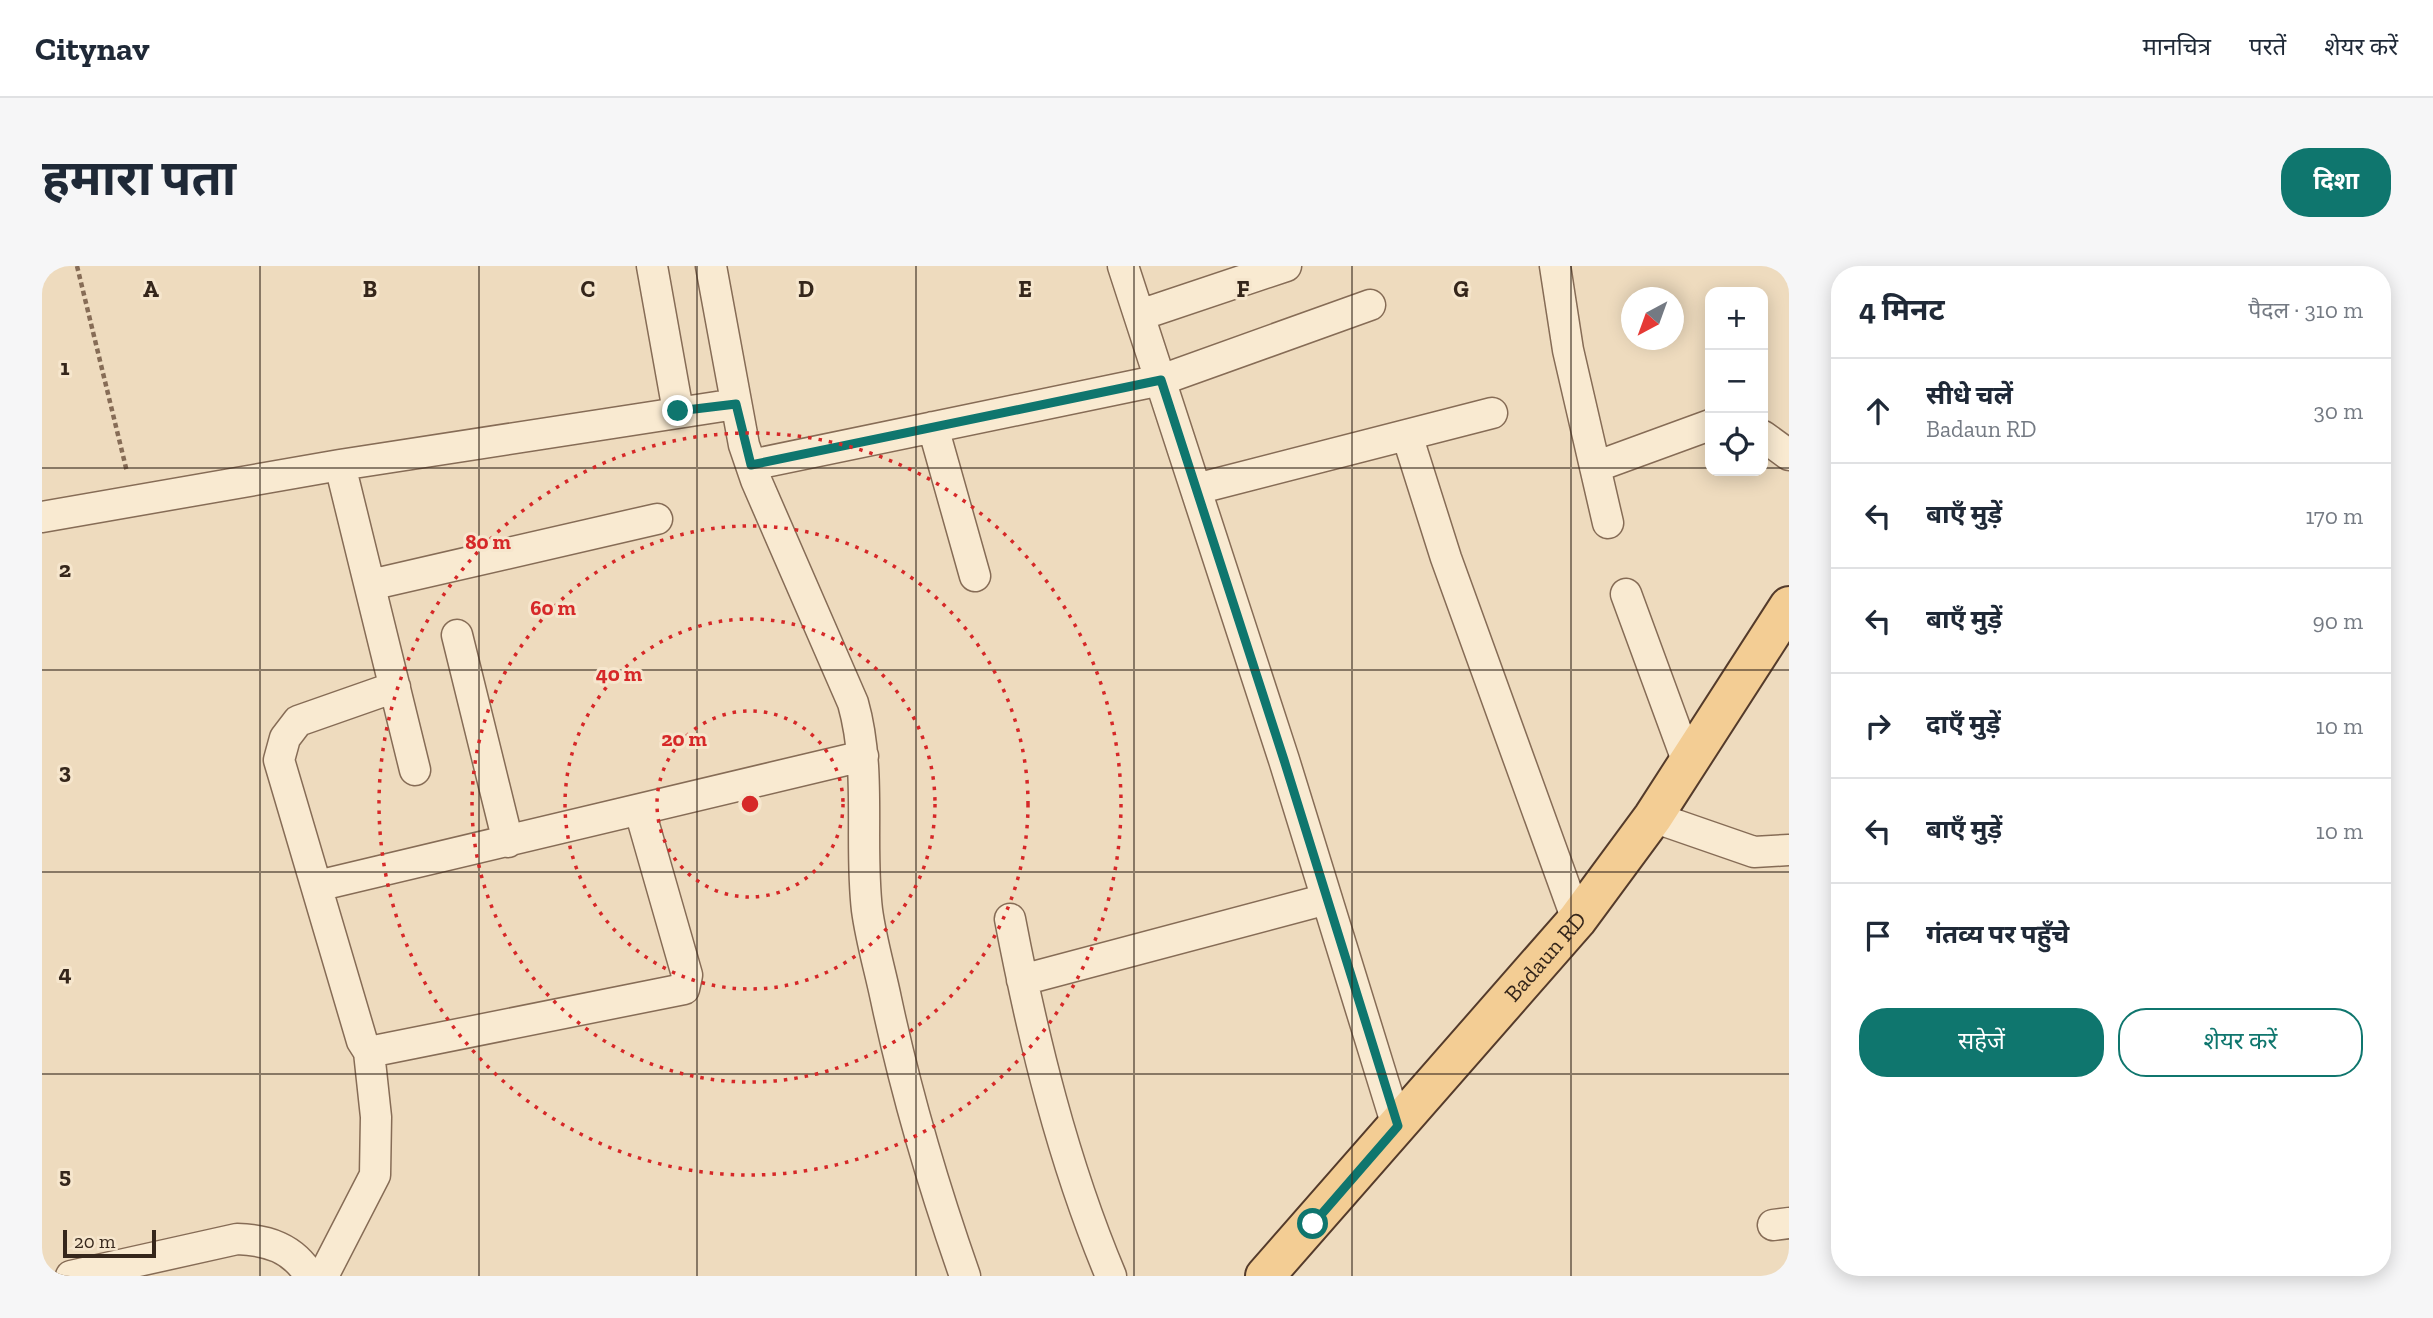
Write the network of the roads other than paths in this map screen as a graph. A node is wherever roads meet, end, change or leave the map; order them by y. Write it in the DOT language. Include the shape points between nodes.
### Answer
graph roads {
  1 [pos="652,266"];
  2 [pos="710,266"];
  3 [pos="1123,266"];
  4 [pos="1286,266"];
  5 [pos="1557,267"];
  6 [pos="1370,305"];
  7 [pos="1140,315"];
  8 [pos="1161,380"];
  9 [pos="736,404"];
  10 [pos="678,411"];
  11 [pos="1492,413"];
  12 [pos="933,427"];
  13 [pos="1705,427"];
  14 [pos="1407,435"];
  15 [pos="1768,440"];
  16 [pos="1789,455"];
  17 [pos="340,465"];
  18 [pos="751,465"];
  19 [pos="1595,467"];
  20 [pos="1196,489"];
  21 [pos="42,517"];
  22 [pos="657,519"];
  23 [pos="1608,523"];
  24 [pos="975,576"];
  25 [pos="370,585"];
  26 [pos="1626,594"];
  27 [pos="1789,606"];
  28 [pos="457,635"];
  29 [pos="395,687"];
  30 [pos="863,756"];
  31 [pos="1688,763"];
  32 [pos="415,770"];
  33 [pos="640,811"];
  34 [pos="1653,817"];
  35 [pos="508,842"];
  36 [pos="1785,856"];
  37 [pos="317,886"];
  38 [pos="1327,899"];
  39 [pos="1010,919"];
  40 [pos="1577,920"];
  41 [pos="1022,981"];
  42 [pos="369,1052"];
  43 [pos="1398,1126"];
  44 [pos="71,1276"];
  45 [pos="310,1276"];
  46 [pos="323,1276"];
  47 [pos="965,1276"];
  48 [pos="1111,1276"];
  49 [pos="1265,1276"];
  1 -- 10 [label="street"];
  2 -- 9 [label="street"];
  3 -- 7 [label="street"];
  4 -- 7 [label="street"];
  5 -- 19 [label="street" via="1568,350"];
  6 -- 8 [label="street"];
  7 -- 8 [label="street"];
  8 -- 12 [label="street"];
  8 -- 20 [label="street"];
  9 -- 10 [label="street"];
  9 -- 18 [label="street"];
  10 -- 17 [label="street"];
  11 -- 14 [label="street"];
  12 -- 18 [label="street"];
  12 -- 24 [label="street"];
  13 -- 19 [label="street"];
  14 -- 20 [label="street"];
  14 -- 40 [label="street" via="1446,558"];
  15 -- 16 [label="street"];
  17 -- 21 [label="street"];
  17 -- 25 [label="street"];
  18 -- 30 [label="street" via="853,703"];
  19 -- 23 [label="street"];
  20 -- 38 [label="street"];
  22 -- 25 [label="street"];
  25 -- 29 [label="street"];
  26 -- 31 [label="street"];
  27 -- 31 [label="main road, Badaun RD"];
  28 -- 35 [label="street"];
  29 -- 32 [label="street"];
  29 -- 37 [label="street" via="298,721 285,738 279,760"];
  30 -- 33 [label="street"];
  30 -- 47 [label="street" via="862,855 868,913 900,1063"];
  31 -- 34 [label="main road, Badaun RD"];
  33 -- 35 [label="street"];
  33 -- 42 [label="street" via="687,975 684,989"];
  34 -- 36 [label="street" via="1733,846"];
  34 -- 40 [label="main road, Badaun RD"];
  35 -- 37 [label="street"];
  37 -- 42 [label="street"];
  38 -- 41 [label="street"];
  38 -- 43 [label="street"];
  39 -- 41 [label="street"];
  40 -- 43 [label="main road, Badaun RD"];
  41 -- 48 [label="street" via="1057,1119"];
  42 -- 46 [label="street" via="376,1117 375,1175"];
  43 -- 49 [label="main road, Badaun RD"];
  44 -- 45 [label="street" via="237,1239 261,1240 284,1249"];
}
